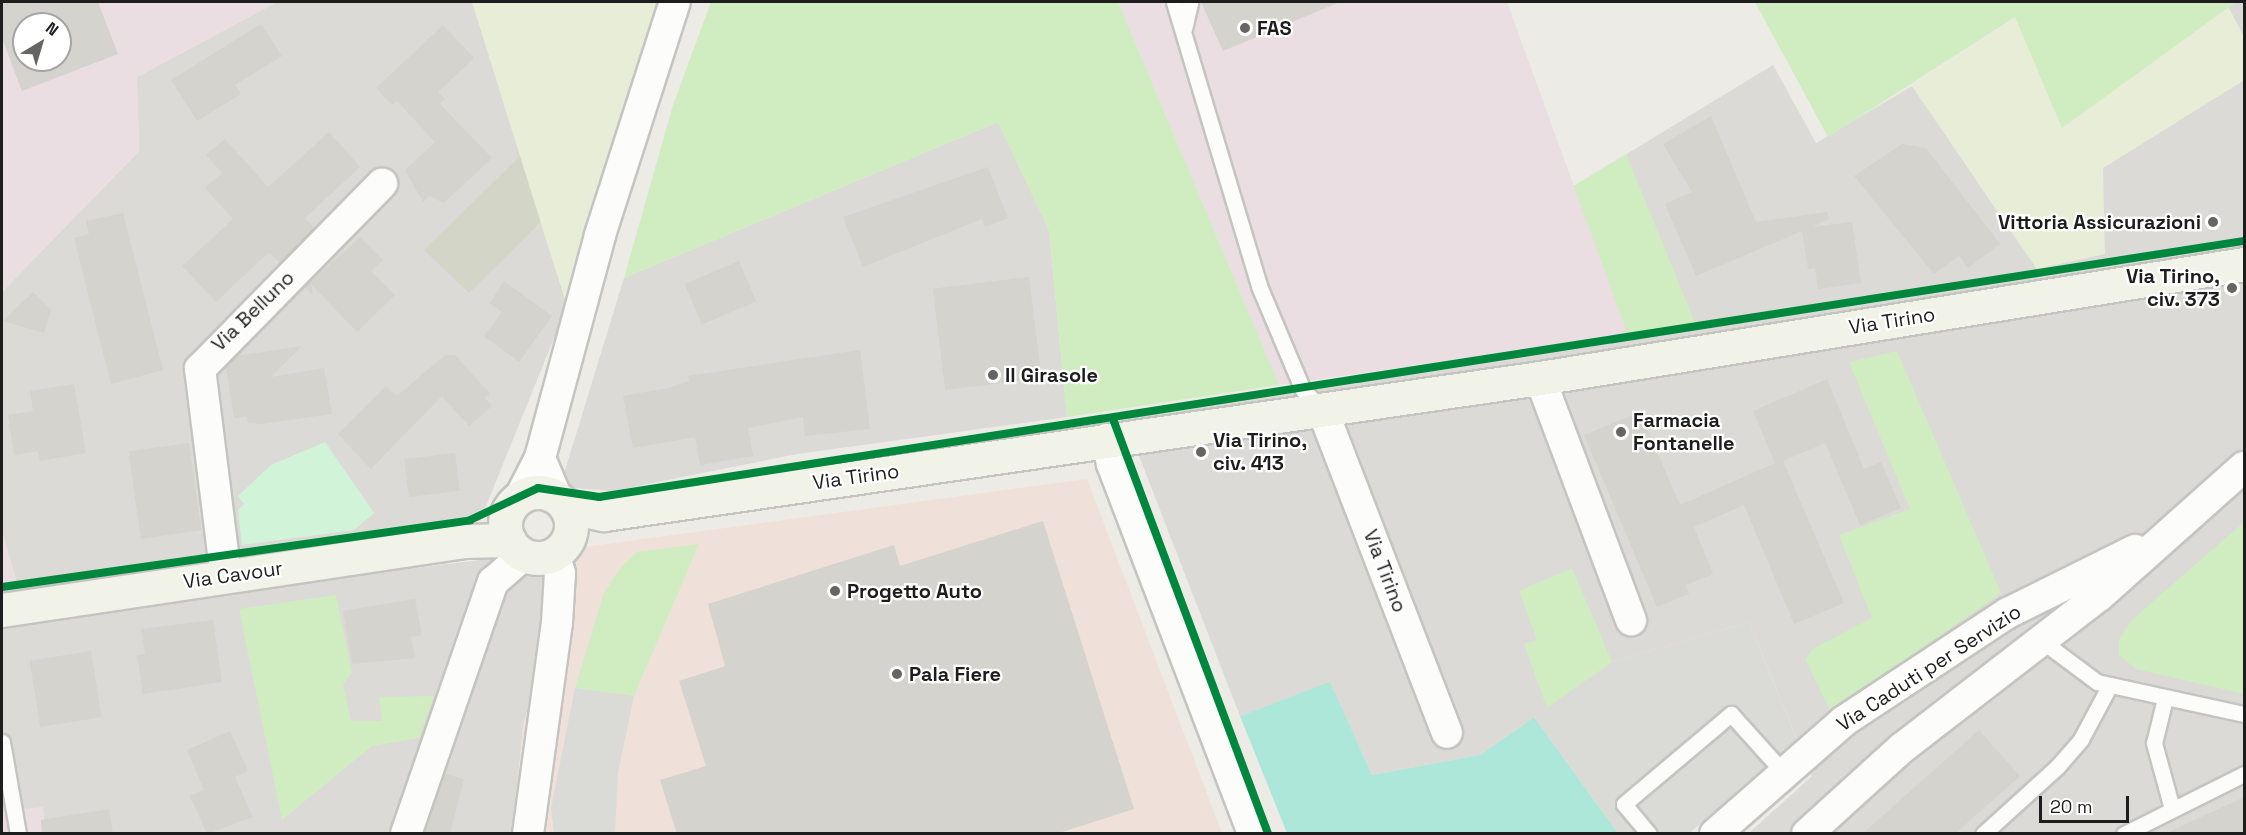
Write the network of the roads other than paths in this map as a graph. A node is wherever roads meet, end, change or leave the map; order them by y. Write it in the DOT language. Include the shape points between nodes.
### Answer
graph roads {
  1 [pos="675,2"];
  2 [pos="1174,2"];
  3 [pos="1190,2"];
  4 [pos="1184,29"];
  5 [pos="382,184"];
  6 [pos="2244,264"];
  7 [pos="1540,378"];
  8 [pos="1322,409"];
  9 [pos="1107,440"];
  10 [pos="2244,467"];
  11 [pos="538,524"];
  12 [pos="2164,535"];
  13 [pos="226,576"];
  14 [pos="2,610"];
  15 [pos="1631,620"];
  16 [pos="2043,641"];
  17 [pos="2110,685"];
  18 [pos="2165,698"];
  19 [pos="2244,714"];
  20 [pos="1448,733"];
  21 [pos="2,742"];
  22 [pos="1784,773"];
  23 [pos="2244,774"];
  24 [pos="2172,809"];
  25 [pos="18,834"];
  26 [pos="406,834"];
  27 [pos="528,834"];
  28 [pos="1253,834"];
  29 [pos="1648,834"];
  30 [pos="1715,834"];
  31 [pos="1807,834"];
  32 [pos="1983,834"];
  33 [pos="2124,834"];
  1 -- 11 [label="street" via="600,235 540,458"];
  2 -- 4 [label="lane"];
  3 -- 4 [label="lane"];
  4 -- 8 [label="lane" via="1259,285 1304,390"];
  5 -- 13 [label="street, Via Belluno" via="200,369"];
  6 -- 7 [label="street, Via Tirino"];
  7 -- 8 [label="street, Via Tirino"];
  7 -- 15 [label="street"];
  8 -- 9 [label="street, Via Tirino"];
  8 -- 20 [label="street, Via Tirino"];
  9 -- 11 [label="street, Via Tirino"];
  9 -- 28 [label="street" via="1112,464"];
  10 -- 12 [label="street, Via Caduti per Servizio"];
  11 -- 13 [label="street, Via Cavour" via="465,541"];
  11 -- 26 [label="street" via="493,582"];
  11 -- 27 [label="street" via="561,573"];
  12 -- 16 [label="street, Via Caduti per Servizio"];
  12 -- 22 [label="street, Via Caduti per Servizio" via="2008,613 1844,721"];
  13 -- 14 [label="street, Via Cavour"];
  16 -- 17 [label="lane" via="2097,682"];
  16 -- 31 [label="street, Via Caduti per Servizio" via="1902,748"];
  17 -- 18 [label="lane"];
  17 -- 32 [label="lane" via="2081,739 2057,767"];
  18 -- 19 [label="lane"];
  18 -- 24 [label="lane" via="2154,743"];
  21 -- 25 [label="lane"];
  22 -- 29 [label="lane" via="1731,714 1624,804"];
  22 -- 30 [label="street, Via Caduti per Servizio"];
  23 -- 24 [label="lane"];
  24 -- 33 [label="lane"];
}
